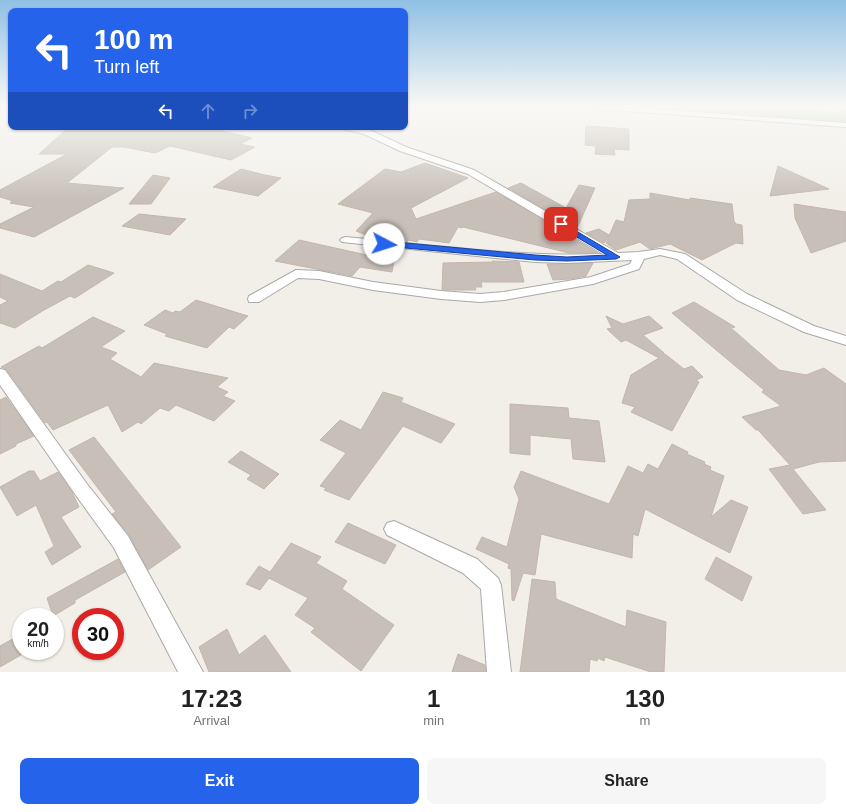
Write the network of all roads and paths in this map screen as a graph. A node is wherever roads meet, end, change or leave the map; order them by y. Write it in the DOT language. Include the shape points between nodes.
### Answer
graph roads {
  1 [pos="380,138"];
  2 [pos="346,240"];
  3 [pos="639,256"];
  4 [pos="616,257"];
  5 [pos="254,299"];
  6 [pos="846,341"];
  7 [pos="0,374"];
  8 [pos="394,529"];
  9 [pos="191,672"];
  10 [pos="499,672"];
  1 -- 4 [label="street" via="403,149 471,172"];
  2 -- 4 [label="street" via="535,258"];
  3 -- 4 [label="street"];
  3 -- 5 [label="street" via="634,266 593,280 504,296 441,296 319,275 296,274"];
  3 -- 6 [label="street" via="660,252 681,256 742,297 809,329"];
  7 -- 9 [label="street" via="81,489 122,542"];
  8 -- 10 [label="street" via="470,566 491,585"];
}
